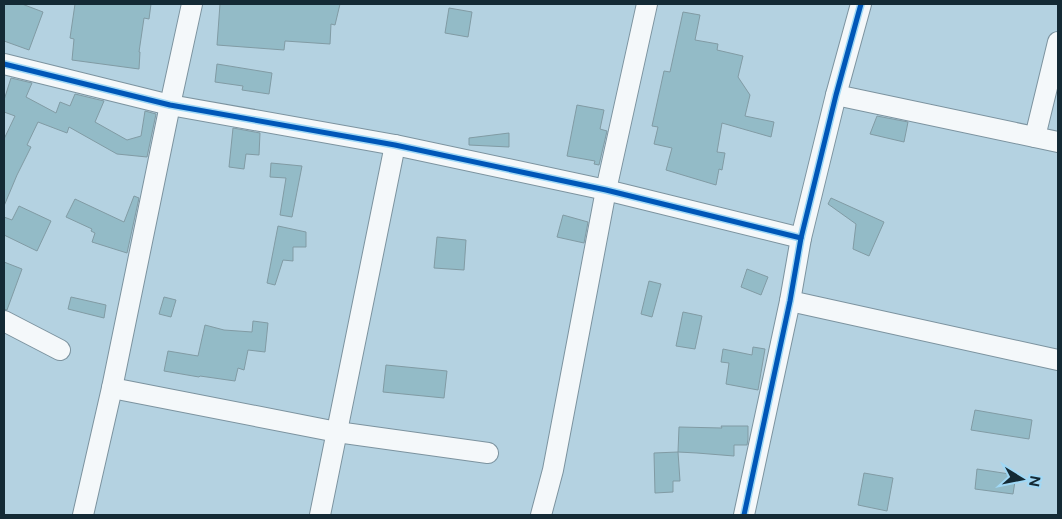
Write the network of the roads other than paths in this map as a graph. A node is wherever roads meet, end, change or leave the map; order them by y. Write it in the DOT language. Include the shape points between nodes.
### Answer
graph roads {
  1 [pos="192,4"];
  2 [pos="647,4"];
  3 [pos="861,4"];
  4 [pos="1058,42"];
  5 [pos="4,64"];
  6 [pos="836,95"];
  7 [pos="170,106"];
  8 [pos="1035,138"];
  9 [pos="1058,142"];
  10 [pos="395,146"];
  11 [pos="606,190"];
  12 [pos="801,238"];
  13 [pos="790,301"];
  14 [pos="4,321"];
  15 [pos="60,350"];
  16 [pos="1058,360"];
  17 [pos="112,388"];
  18 [pos="338,432"];
  19 [pos="488,453"];
  20 [pos="83,515"];
  21 [pos="320,515"];
  22 [pos="542,515"];
  23 [pos="744,515"];
  1 -- 7 [label="street"];
  2 -- 11 [label="street"];
  3 -- 6 [label="street"];
  4 -- 8 [label="street"];
  5 -- 7 [label="street"];
  6 -- 8 [label="street"];
  6 -- 12 [label="street"];
  7 -- 10 [label="street"];
  7 -- 17 [label="street"];
  8 -- 9 [label="street"];
  10 -- 11 [label="street"];
  10 -- 18 [label="street"];
  11 -- 12 [label="street"];
  11 -- 22 [label="street"];
  12 -- 13 [label="street"];
  13 -- 16 [label="street"];
  13 -- 23 [label="street"];
  14 -- 15 [label="street"];
  17 -- 18 [label="street"];
  17 -- 20 [label="street"];
  18 -- 19 [label="street"];
  18 -- 21 [label="street"];
}
